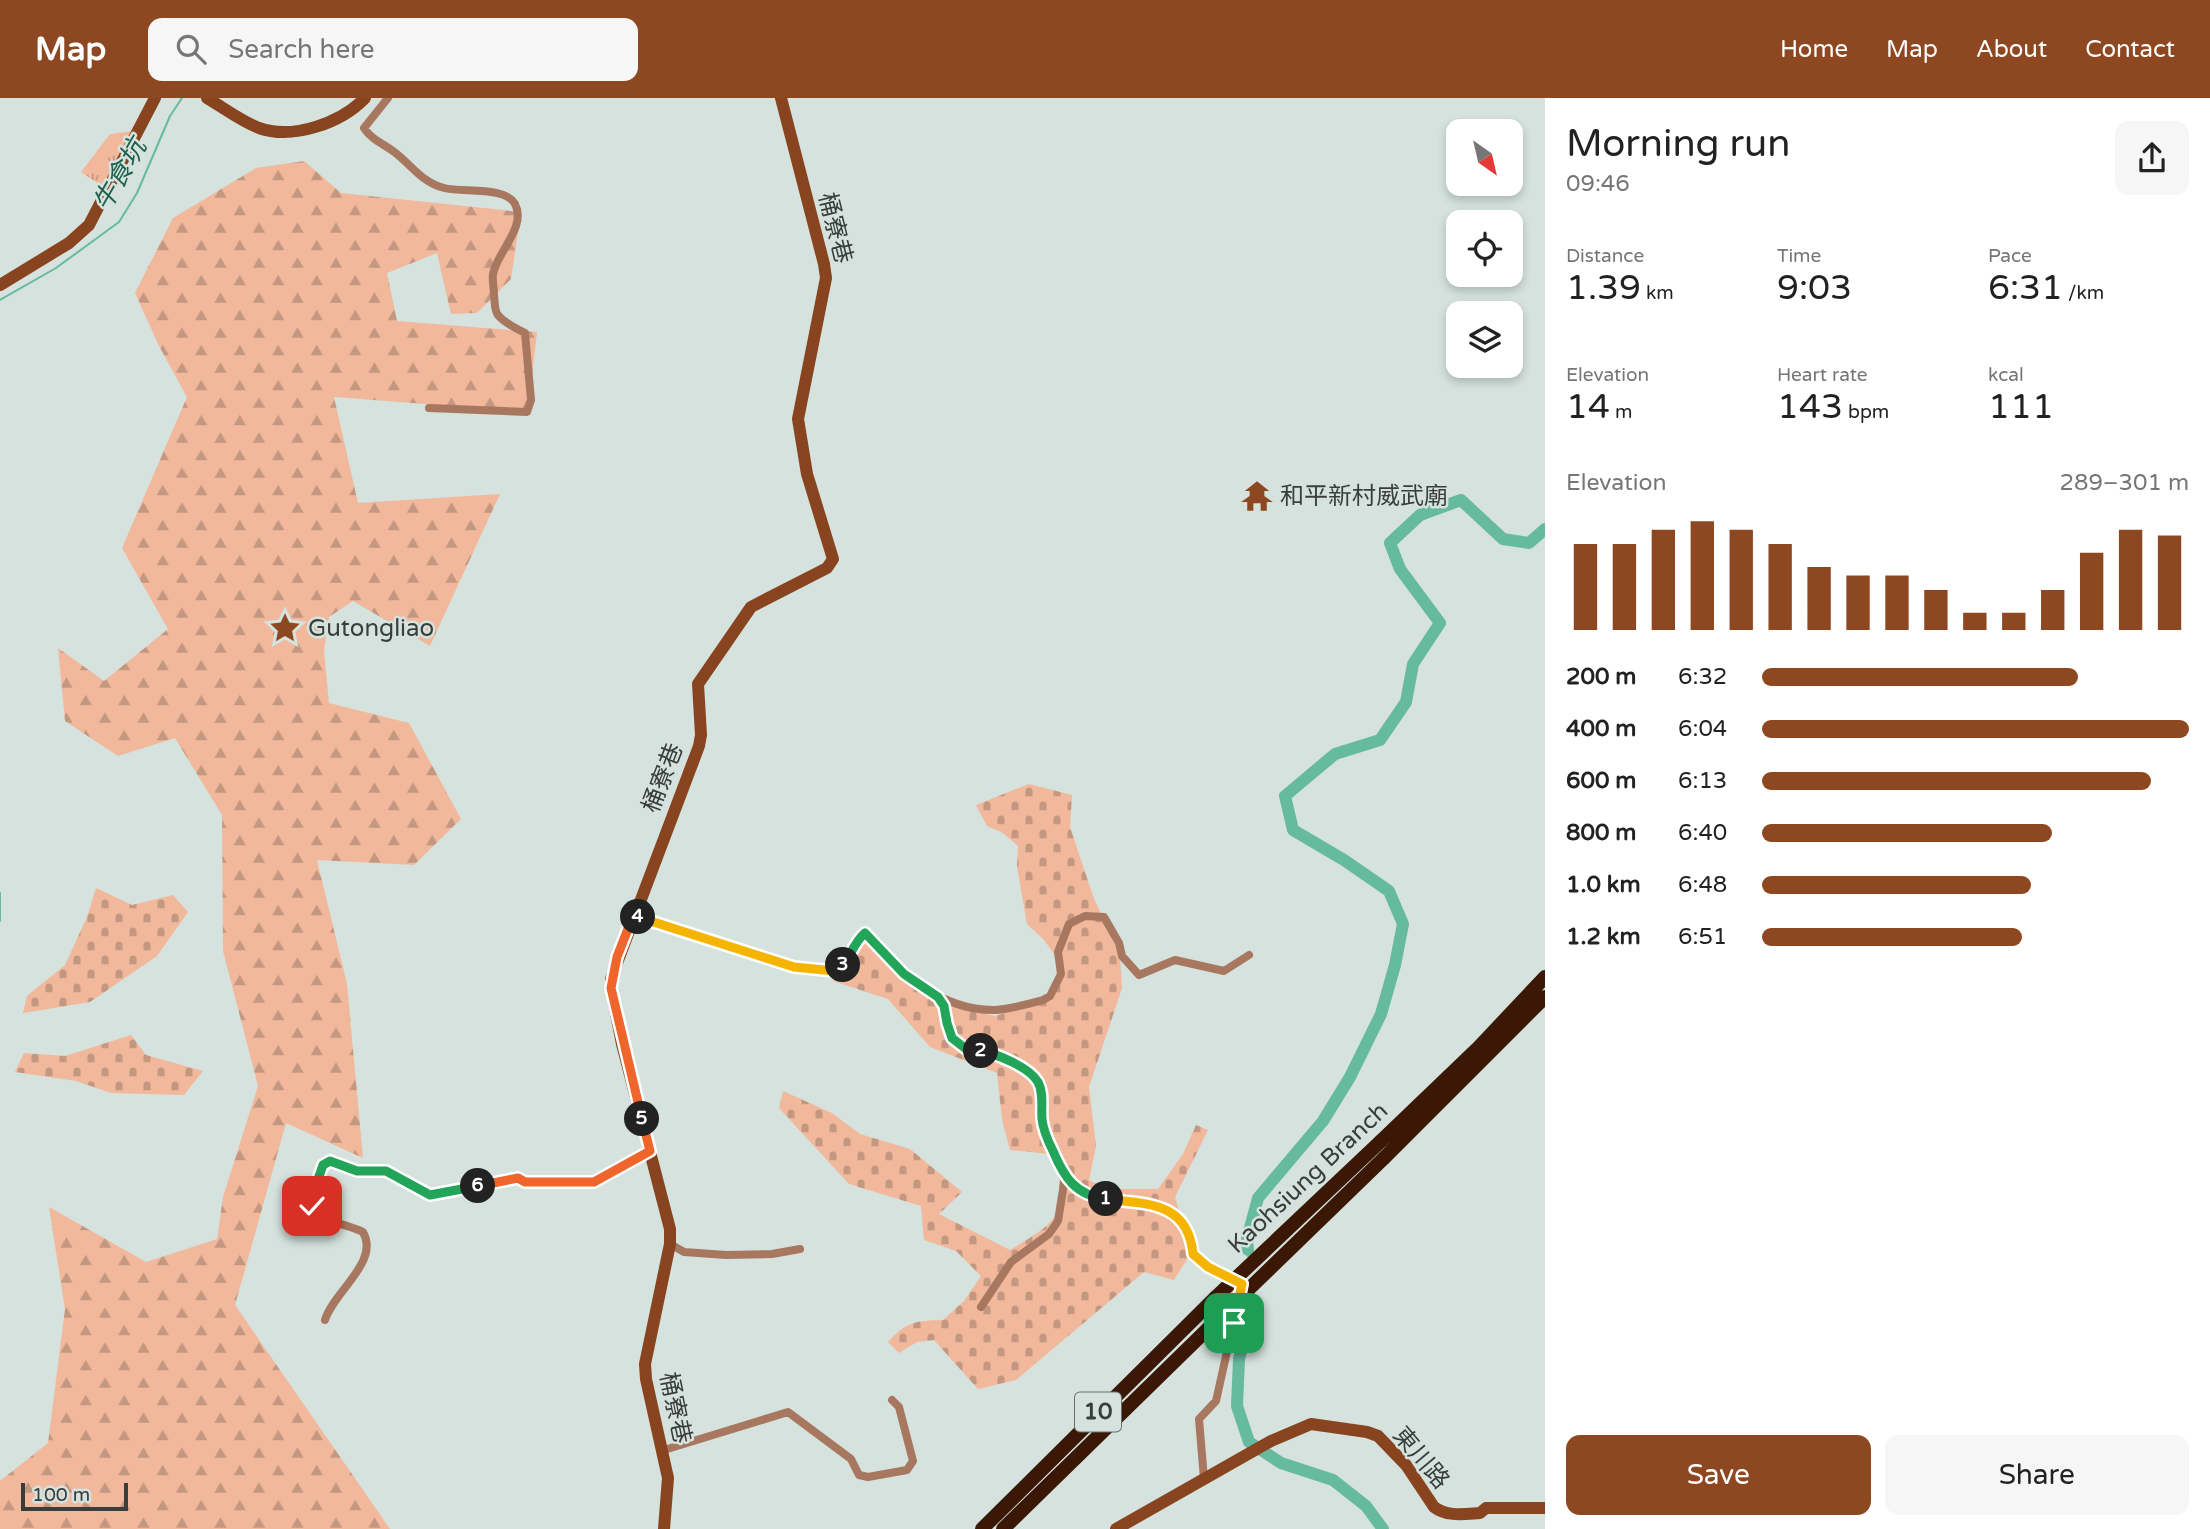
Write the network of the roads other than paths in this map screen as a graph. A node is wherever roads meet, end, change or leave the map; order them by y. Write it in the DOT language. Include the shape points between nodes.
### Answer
graph roads {
  1 [pos="155,98"];
  2 [pos="207,98"];
  3 [pos="365,98"];
  4 [pos="388,98"];
  5 [pos="781,98"];
  6 [pos="0,285"];
  7 [pos="429,408"];
  8 [pos="633,916"];
  9 [pos="1249,955"];
  10 [pos="1545,977"];
  11 [pos="938,997"];
  12 [pos="1545,997"];
  13 [pos="650,1151"];
  14 [pos="1065,1177"];
  15 [pos="670,1244"];
  16 [pos="800,1249"];
  17 [pos="981,1307"];
  18 [pos="325,1320"];
  19 [pos="892,1400"];
  20 [pos="664,1450"];
  21 [pos="1203,1479"];
  22 [pos="1542,1508"];
  23 [pos="664,1529"];
  24 [pos="982,1529"];
  25 [pos="1003,1529"];
  26 [pos="1116,1529"];
  1 -- 6 [label="street" via="89,225 69,243"];
  2 -- 3 [label="street" via="257,127 285,132 335,119"];
  4 -- 7 [label="street" via="364,128 371,138 433,185 507,195 517,216 493,274 495,311 524,334 531,400 527,412"];
  5 -- 8 [label="street, 桶寮巷" via="826,278 798,419 807,474 833,559 827,568 751,607 698,684 699,746"];
  8 -- 11 [label="street" via="794,967 834,971 865,933 904,974"];
  8 -- 13 [label="street, 桶寮巷" via="611,988"];
  9 -- 11 [label="street" via="1224,971 1175,960 1139,975 1122,956 1104,917 1085,916 1069,924 1058,952 1061,974 1043,1000 996,1010"];
  10 -- 24 [label="highway, Kaohsiung Branch / 10, bridge" via="1479,1047 1216,1297"];
  11 -- 14 [label="street" via="952,1038 966,1049 997,1054 1037,1079 1042,1090 1042,1123"];
  12 -- 25 [label="highway, Kaohsiung Branch / 10, bridge"];
  13 -- 15 [label="street, 桶寮巷"];
  13 -- 18 [label="street" via="594,1182 525,1182 518,1178 430,1195 386,1171 357,1171 330,1161 323,1165 310,1202 335,1223 363,1232 368,1251"];
  14 -- 17 [label="street" via="1058,1222 1011,1262"];
  14 -- 21 [label="street" via="1096,1198 1160,1206 1186,1224 1193,1254 1242,1284 1216,1401 1199,1419"];
  15 -- 16 [label="street" via="684,1252 726,1255"];
  15 -- 20 [label="street, 桶寮巷" via="645,1364"];
  19 -- 20 [label="street" via="899,1407 913,1461 906,1470 859,1475 851,1459 788,1412"];
  20 -- 23 [label="street, 桶寮巷" via="668,1478"];
  21 -- 22 [label="street, 東川路" via="1311,1424 1378,1436 1440,1512"];
  21 -- 26 [label="street"];
}
